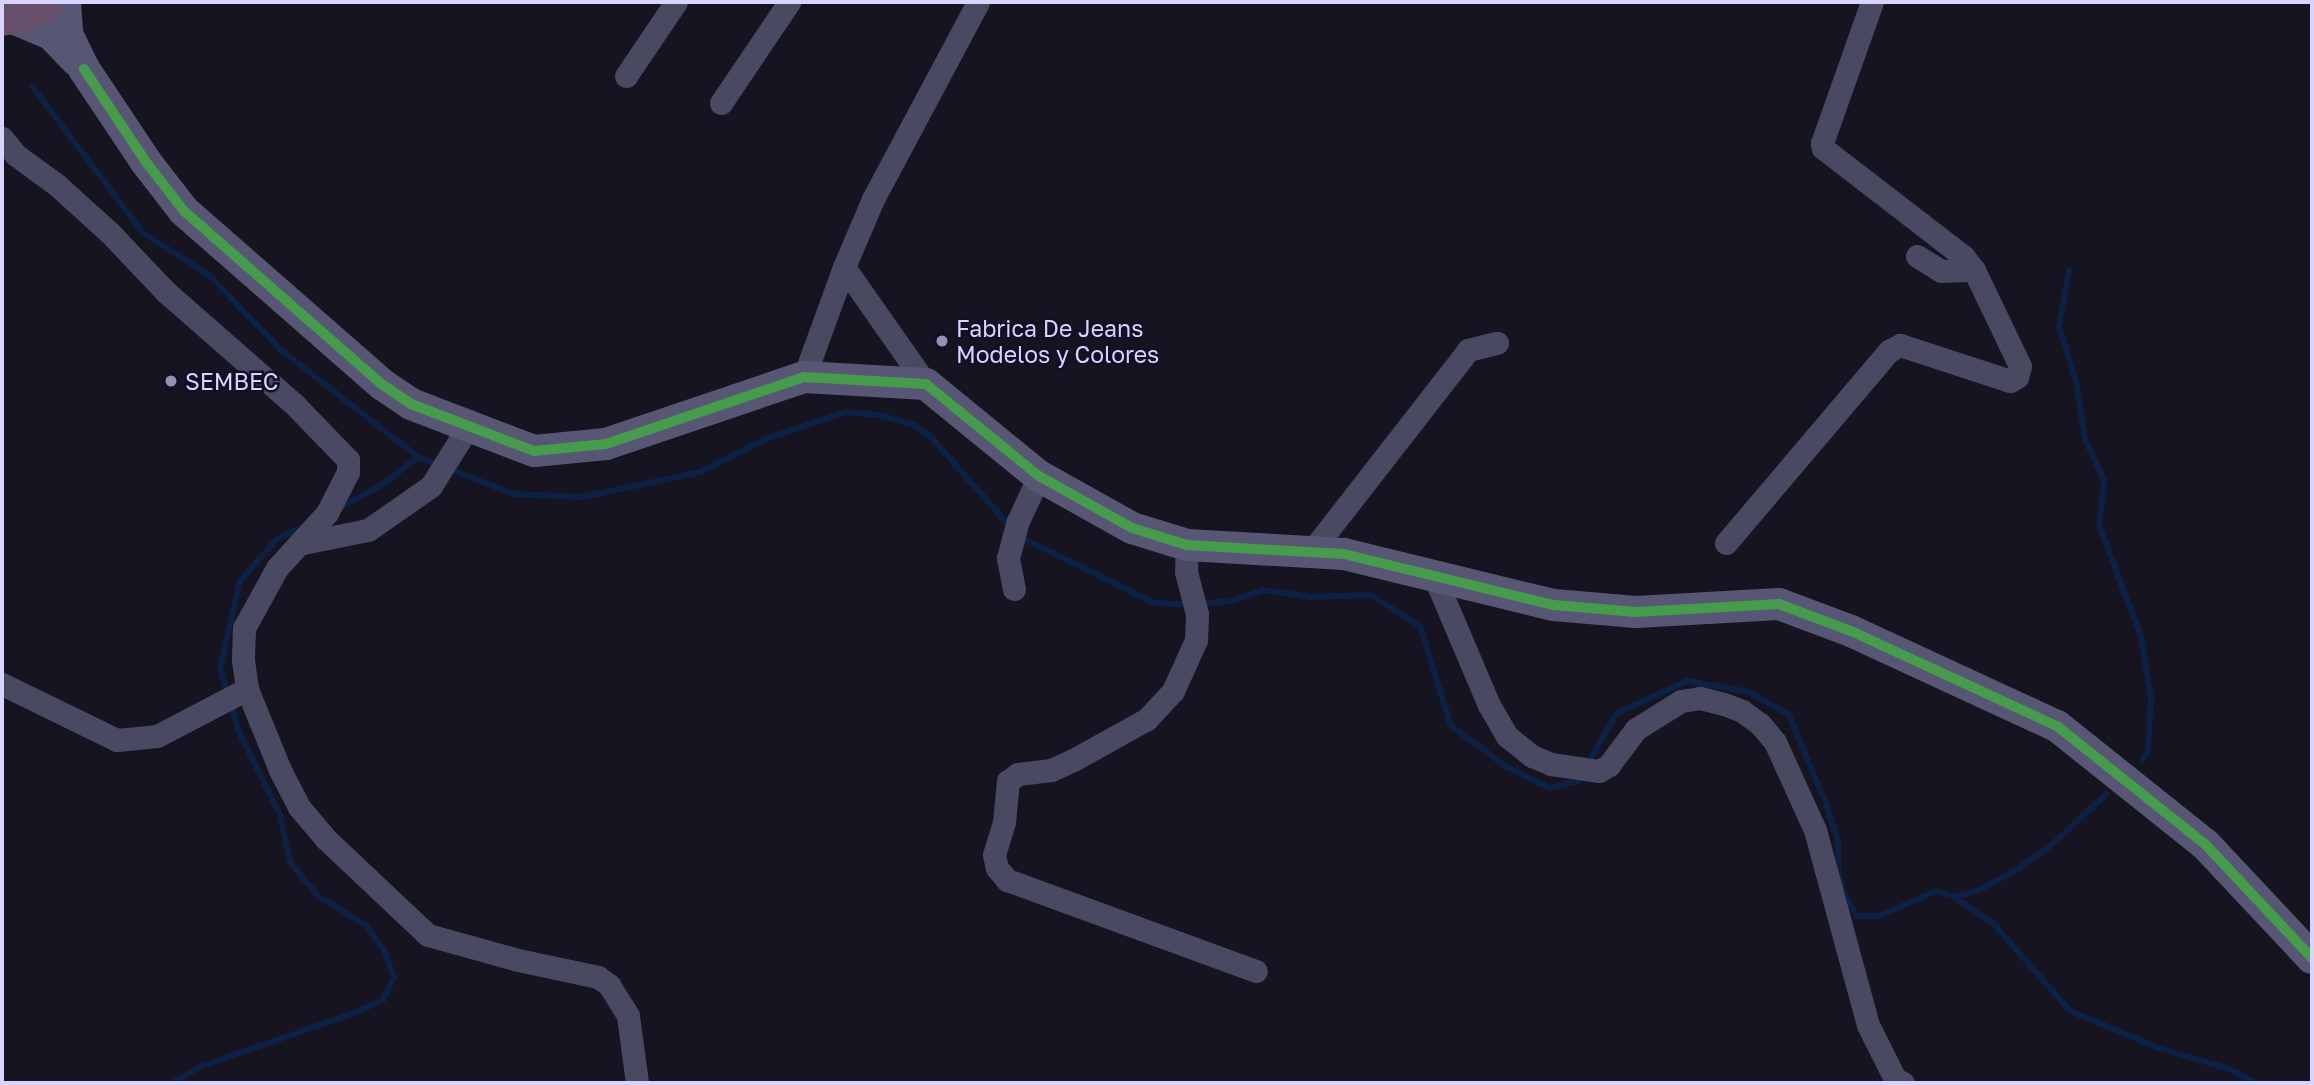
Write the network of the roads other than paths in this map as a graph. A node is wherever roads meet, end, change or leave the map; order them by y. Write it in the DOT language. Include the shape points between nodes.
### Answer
graph roads {
  1 [pos="45,2"];
  2 [pos="65,2"];
  3 [pos="676,2"];
  4 [pos="789,2"];
  5 [pos="978,2"];
  6 [pos="1872,2"];
  7 [pos="4,16"];
  8 [pos="84,69"];
  9 [pos="626,76"];
  10 [pos="721,103"];
  11 [pos="2,138"];
  12 [pos="1917,256"];
  13 [pos="844,267"];
  14 [pos="1974,270"];
  15 [pos="1497,343"];
  16 [pos="804,377"];
  17 [pos="926,384"];
  18 [pos="462,438"];
  19 [pos="1039,476"];
  20 [pos="1726,542"];
  21 [pos="303,543"];
  22 [pos="1187,545"];
  23 [pos="1311,552"];
  24 [pos="1435,578"];
  25 [pos="1014,589"];
  26 [pos="2,684"];
  27 [pos="244,691"];
  28 [pos="2312,958"];
  29 [pos="1256,971"];
  30 [pos="637,1083"];
  31 [pos="1903,1083"];
  1 -- 7 [label="highway"];
  2 -- 8 [label="main road" via="67,34"];
  3 -- 9 [label="street"];
  4 -- 10 [label="street"];
  5 -- 13 [label="street" via="873,199"];
  6 -- 14 [label="street" via="1822,143 1828,153 1964,256"];
  7 -- 8 [label="main road" via="51,34"];
  8 -- 18 [label="main road" via="184,211 383,385"];
  11 -- 21 [label="street" via="16,155 75,201 348,460 348,472 327,513"];
  12 -- 14 [label="street" via="1941,271"];
  13 -- 16 [label="street"];
  13 -- 17 [label="street"];
  14 -- 20 [label="street" via="2020,366 2017,377 2010,381 1994,377 1900,345 1889,351"];
  15 -- 23 [label="street" via="1468,350"];
  16 -- 17 [label="main road"];
  16 -- 18 [label="main road" via="606,444 534,451"];
  17 -- 19 [label="main road"];
  18 -- 21 [label="street" via="431,486 368,530"];
  19 -- 22 [label="main road" via="1132,528"];
  19 -- 25 [label="street" via="1018,521 1008,558"];
  21 -- 27 [label="street" via="277,568 244,628"];
  22 -- 23 [label="main road"];
  22 -- 29 [label="street" via="1186,572 1197,614 1195,640 1173,691 1147,719 1075,760 1051,770 1018,774 1009,781 994,855 1007,880"];
  23 -- 24 [label="main road" via="1344,554"];
  24 -- 28 [label="main road" via="1554,605 1636,612 1779,604 1851,631 2057,726 2205,844"];
  24 -- 31 [label="street" via="1489,705 1507,736 1532,756 1555,765 1599,771 1609,765 1636,729 1681,701 1700,698 1742,711 1760,724 1775,742 1815,830 1868,1025 1895,1079"];
  26 -- 27 [label="street" via="117,740 157,736"];
  27 -- 30 [label="street" via="299,807 326,839 428,934 598,977 609,985 628,1016"];
}
